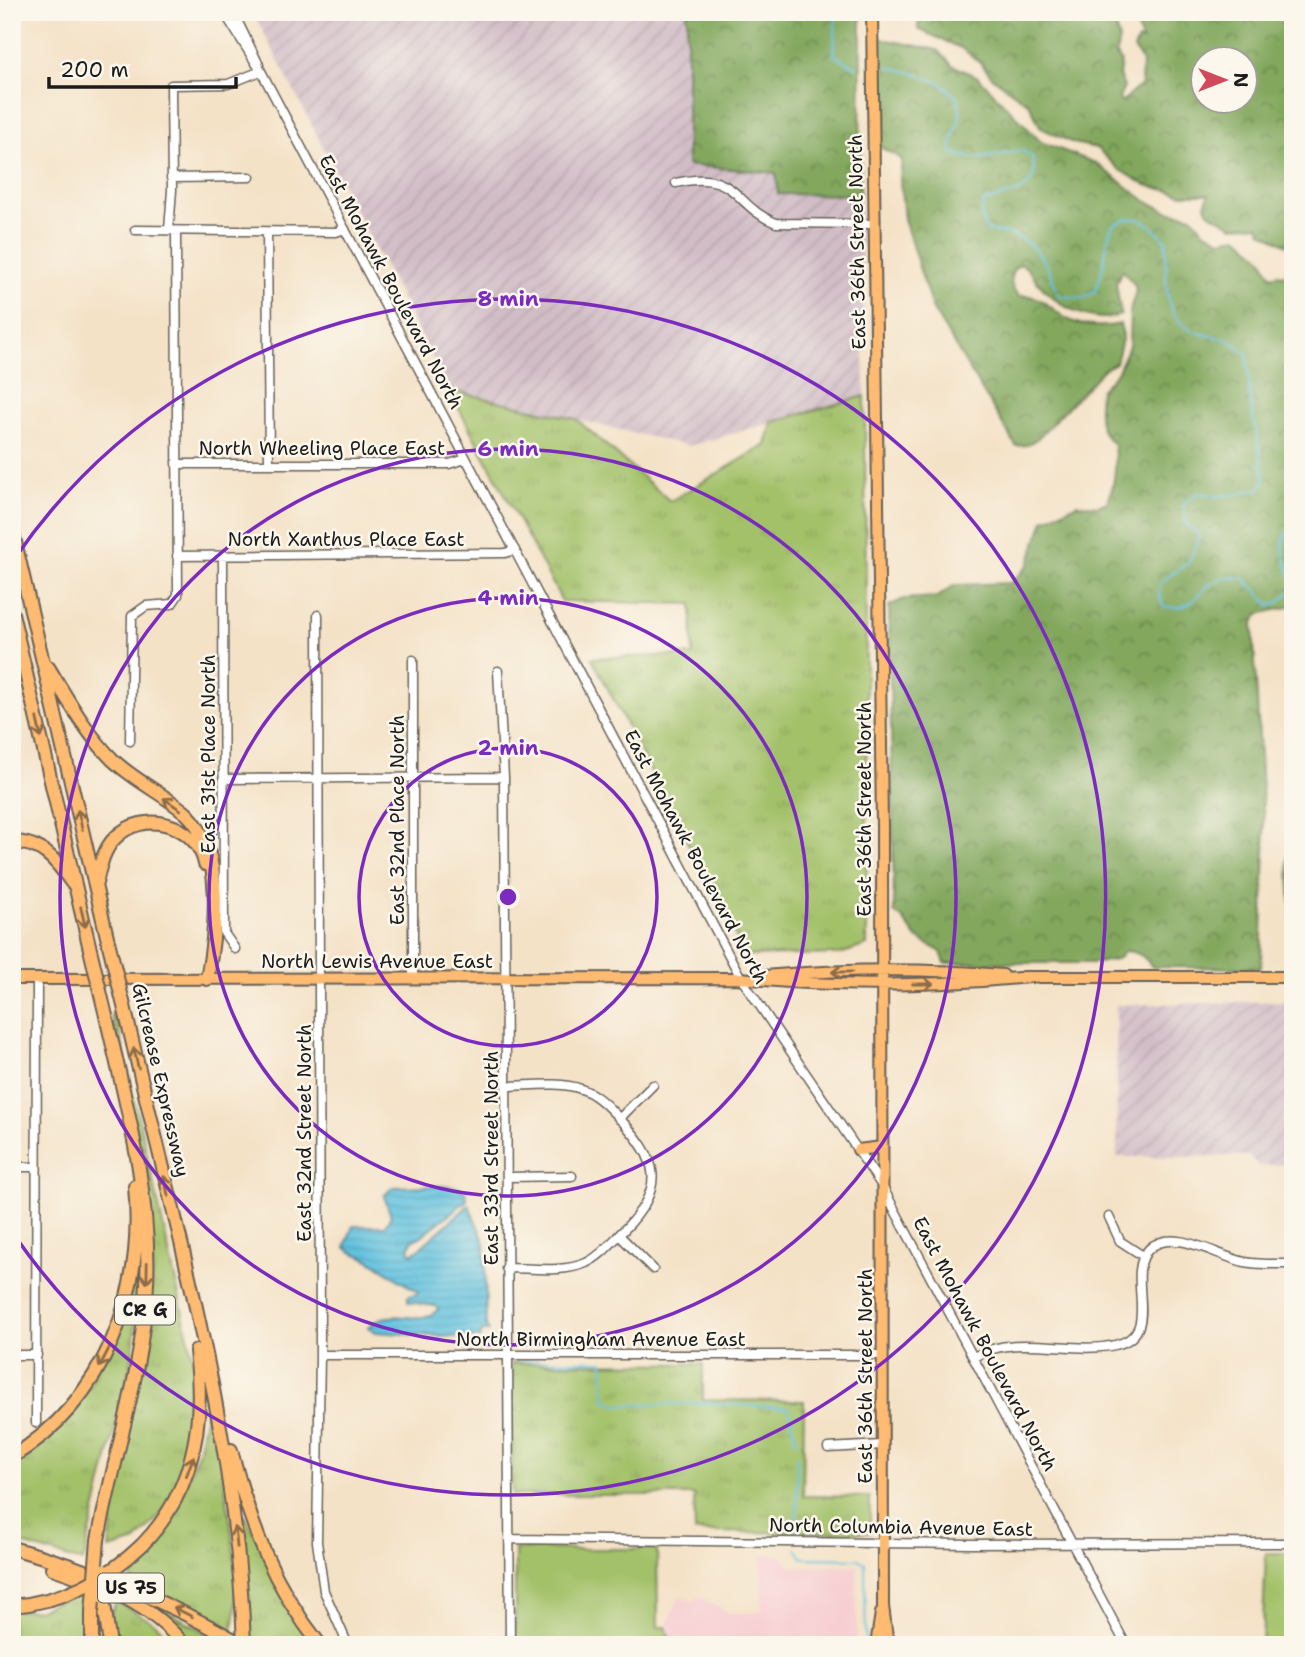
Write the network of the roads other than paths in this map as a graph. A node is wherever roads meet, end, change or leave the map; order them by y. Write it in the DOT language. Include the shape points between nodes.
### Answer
graph roads {
  1 [pos="224,12"];
  2 [pos="233,12"];
  3 [pos="872,12"];
  4 [pos="261,71"];
  5 [pos="250,177"];
  6 [pos="171,178"];
  7 [pos="676,183"];
  8 [pos="875,224"];
  9 [pos="345,229"];
  10 [pos="135,230"];
  11 [pos="172,231"];
  12 [pos="267,232"];
  13 [pos="466,459"];
  14 [pos="176,464"];
  15 [pos="268,464"];
  16 [pos="12,529"];
  17 [pos="515,550"];
  18 [pos="223,555"];
  19 [pos="177,556"];
  20 [pos="12,614"];
  21 [pos="318,615"];
  22 [pos="12,636"];
  23 [pos="43,658"];
  24 [pos="412,660"];
  25 [pos="498,671"];
  26 [pos="130,741"];
  27 [pos="320,777"];
  28 [pos="412,777"];
  29 [pos="504,777"];
  30 [pos="224,779"];
  31 [pos="12,842"];
  32 [pos="95,887"];
  33 [pos="76,889"];
  34 [pos="235,949"];
  35 [pos="883,972"];
  36 [pos="1030,977"];
  37 [pos="1293,977"];
  38 [pos="741,978"];
  39 [pos="12,979"];
  40 [pos="37,979"];
  41 [pos="207,979"];
  42 [pos="320,979"];
  43 [pos="413,979"];
  44 [pos="505,979"];
  45 [pos="883,984"];
  46 [pos="653,1085"];
  47 [pos="506,1086"];
  48 [pos="127,1108"];
  49 [pos="620,1119"];
  50 [pos="882,1147"];
  51 [pos="858,1150"];
  52 [pos="12,1167"];
  53 [pos="36,1167"];
  54 [pos="507,1177"];
  55 [pos="572,1177"];
  56 [pos="882,1186"];
  57 [pos="1108,1217"];
  58 [pos="619,1235"];
  59 [pos="1143,1256"];
  60 [pos="1293,1264"];
  61 [pos="506,1268"];
  62 [pos="653,1269"];
  63 [pos="187,1276"];
  64 [pos="195,1314"];
  65 [pos="320,1354"];
  66 [pos="508,1354"];
  67 [pos="12,1355"];
  68 [pos="37,1355"];
  69 [pos="882,1355"];
  70 [pos="974,1357"];
  71 [pos="36,1423"];
  72 [pos="882,1445"];
  73 [pos="828,1448"];
  74 [pos="12,1457"];
  75 [pos="509,1539"];
  76 [pos="101,1541"];
  77 [pos="1293,1543"];
  78 [pos="882,1544"];
  79 [pos="1073,1545"];
  80 [pos="12,1548"];
  81 [pos="12,1555"];
  82 [pos="12,1605"];
  83 [pos="883,1606"];
  84 [pos="92,1645"];
  85 [pos="110,1645"];
  86 [pos="184,1645"];
  87 [pos="244,1645"];
  88 [pos="320,1645"];
  89 [pos="348,1645"];
  90 [pos="510,1645"];
  91 [pos="876,1645"];
  92 [pos="888,1645"];
  93 [pos="1126,1645"];
  1 -- 4 [label="street, East Mohawk Boulevard North"];
  2 -- 4 [label="street, East Mohawk Boulevard North"];
  3 -- 8 [label="main road, East 36th Street North"];
  4 -- 6 [label="street" via="223,85 170,85"];
  4 -- 9 [label="street, East Mohawk Boulevard North"];
  5 -- 6 [label="street"];
  6 -- 11 [label="street"];
  7 -- 8 [label="street" via="691,179 720,182 776,223"];
  8 -- 35 [label="main road, East 36th Street North"];
  9 -- 12 [label="street"];
  9 -- 13 [label="street, East Mohawk Boulevard North"];
  10 -- 11 [label="street"];
  11 -- 12 [label="street"];
  11 -- 14 [label="street"];
  12 -- 15 [label="street"];
  13 -- 15 [label="street, North Wheeling Place East" via="449,464"];
  13 -- 17 [label="street, East Mohawk Boulevard North"];
  14 -- 15 [label="street, North Wheeling Place East"];
  14 -- 19 [label="street"];
  16 -- 23 [label="highway, Gilcrease Expressway / CR G"];
  17 -- 18 [label="street, North Xanthus Place East"];
  17 -- 38 [label="street, East Mohawk Boulevard North"];
  18 -- 19 [label="street, North Xanthus Place East"];
  18 -- 30 [label="street, East 31st Place North"];
  19 -- 26 [label="street" via="175,602 140,608 132,616"];
  20 -- 22 [label="highway"];
  20 -- 33 [label="highway, Gilcrease Expressway / CR G, one-way"];
  21 -- 27 [label="street, East 32nd Street North"];
  32 -- 23 [label="highway, Gilcrease Expressway / CR G, one-way"];
  41 -- 23 [label="highway, one-way" via="212,955 213,870 205,840 183,811 132,776 102,748"];
  24 -- 28 [label="street, East 32nd Place North"];
  25 -- 29 [label="street, East 33rd Street North"];
  27 -- 28 [label="street"];
  27 -- 30 [label="street"];
  27 -- 42 [label="street, East 32nd Street North"];
  28 -- 29 [label="street"];
  28 -- 43 [label="street, East 32nd Place North"];
  29 -- 44 [label="street, East 33rd Street North"];
  30 -- 34 [label="street, East 31st Place North" via="225,933"];
  31 -- 33 [label="highway" via="47,852"];
  32 -- 41 [label="highway" via="108,847 125,830 155,822 185,833 197,845 206,866"];
  63 -- 32 [label="highway, Gilcrease Expressway / CR G, one-way, bridge"];
  33 -- 48 [label="highway, Gilcrease Expressway / CR G, one-way, bridge"];
  35 -- 36 [label="main road, North Lewis Avenue East" via="963,971"];
  35 -- 38 [label="main road, North Lewis Avenue East, one-way"];
  35 -- 45 [label="main road, East 36th Street North"];
  36 -- 37 [label="main road, North Lewis Avenue East"];
  45 -- 36 [label="main road, North Lewis Avenue East, one-way" via="962,984"];
  38 -- 44 [label="main road, North Lewis Avenue East"];
  38 -- 45 [label="main road, North Lewis Avenue East" via="802,985"];
  38 -- 51 [label="street, East Mohawk Boulevard North"];
  39 -- 40 [label="main road, North Lewis Avenue East"];
  40 -- 41 [label="main road, North Lewis Avenue East"];
  40 -- 53 [label="street"];
  41 -- 42 [label="main road, North Lewis Avenue East"];
  42 -- 43 [label="main road, North Lewis Avenue East"];
  42 -- 65 [label="street, East 32nd Street North"];
  43 -- 44 [label="main road, North Lewis Avenue East"];
  44 -- 47 [label="street, East 33rd Street North"];
  45 -- 50 [label="main road, East 36th Street North"];
  46 -- 49 [label="street"];
  47 -- 49 [label="street" via="580,1088"];
  47 -- 54 [label="street, East 33rd Street North"];
  48 -- 74 [label="highway, one-way" via="137,1225 127,1304 105,1357 81,1394 46,1432"];
  48 -- 76 [label="highway, Gilcrease Expressway / CR G, one-way" via="144,1199 147,1285 138,1360"];
  49 -- 58 [label="street" via="645,1147 653,1180 645,1207"];
  50 -- 51 [label="main road"];
  50 -- 56 [label="main road, East 36th Street North"];
  51 -- 56 [label="street, East Mohawk Boulevard North"];
  52 -- 53 [label="street"];
  53 -- 68 [label="street"];
  54 -- 55 [label="street"];
  54 -- 61 [label="street, East 33rd Street North"];
  56 -- 69 [label="main road, East 36th Street North"];
  56 -- 70 [label="street, East Mohawk Boulevard North"];
  57 -- 59 [label="street" via="1121,1241"];
  58 -- 61 [label="street" via="579,1266"];
  58 -- 62 [label="street"];
  59 -- 60 [label="street" via="1154,1245 1171,1240 1244,1262"];
  59 -- 70 [label="street" via="1138,1274 1142,1315 1128,1340 1109,1346 995,1347"];
  61 -- 66 [label="street, East 33rd Street North"];
  63 -- 64 [label="highway, Gilcrease Expressway / CR G"];
  82 -- 63 [label="highway, one-way, bridge" via="54,1598 118,1566 142,1545 178,1493 198,1433 201,1386"];
  87 -- 64 [label="highway, Gilcrease Expressway / CR G, one-way" via="225,1458"];
  64 -- 88 [label="highway" via="260,1547 280,1588"];
  65 -- 66 [label="street, North Birmingham Avenue East"];
  65 -- 89 [label="street, East 32nd Street North" via="318,1561 328,1605"];
  66 -- 69 [label="street, North Birmingham Avenue East"];
  66 -- 75 [label="street, East 33rd Street North"];
  67 -- 68 [label="street"];
  68 -- 71 [label="street"];
  69 -- 72 [label="main road, East 36th Street North"];
  70 -- 79 [label="street, East Mohawk Boulevard North"];
  72 -- 73 [label="street"];
  72 -- 78 [label="main road, East 36th Street North"];
  75 -- 78 [label="street, North Columbia Avenue East"];
  75 -- 90 [label="street, East 33rd Street North"];
  76 -- 84 [label="highway, bridge"];
  76 -- 85 [label="highway, bridge" via="104,1617"];
  77 -- 79 [label="street, North Columbia Avenue East"];
  78 -- 79 [label="street, North Columbia Avenue East"];
  78 -- 83 [label="main road, East 36th Street North"];
  79 -- 93 [label="street, East Mohawk Boulevard North"];
  87 -- 80 [label="highway, US 75, one-way" via="132,1588"];
  81 -- 86 [label="highway" via="128,1599 158,1619"];
  83 -- 91 [label="main road, East 36th Street North"];
  83 -- 92 [label="main road, East 36th Street North"];
}
